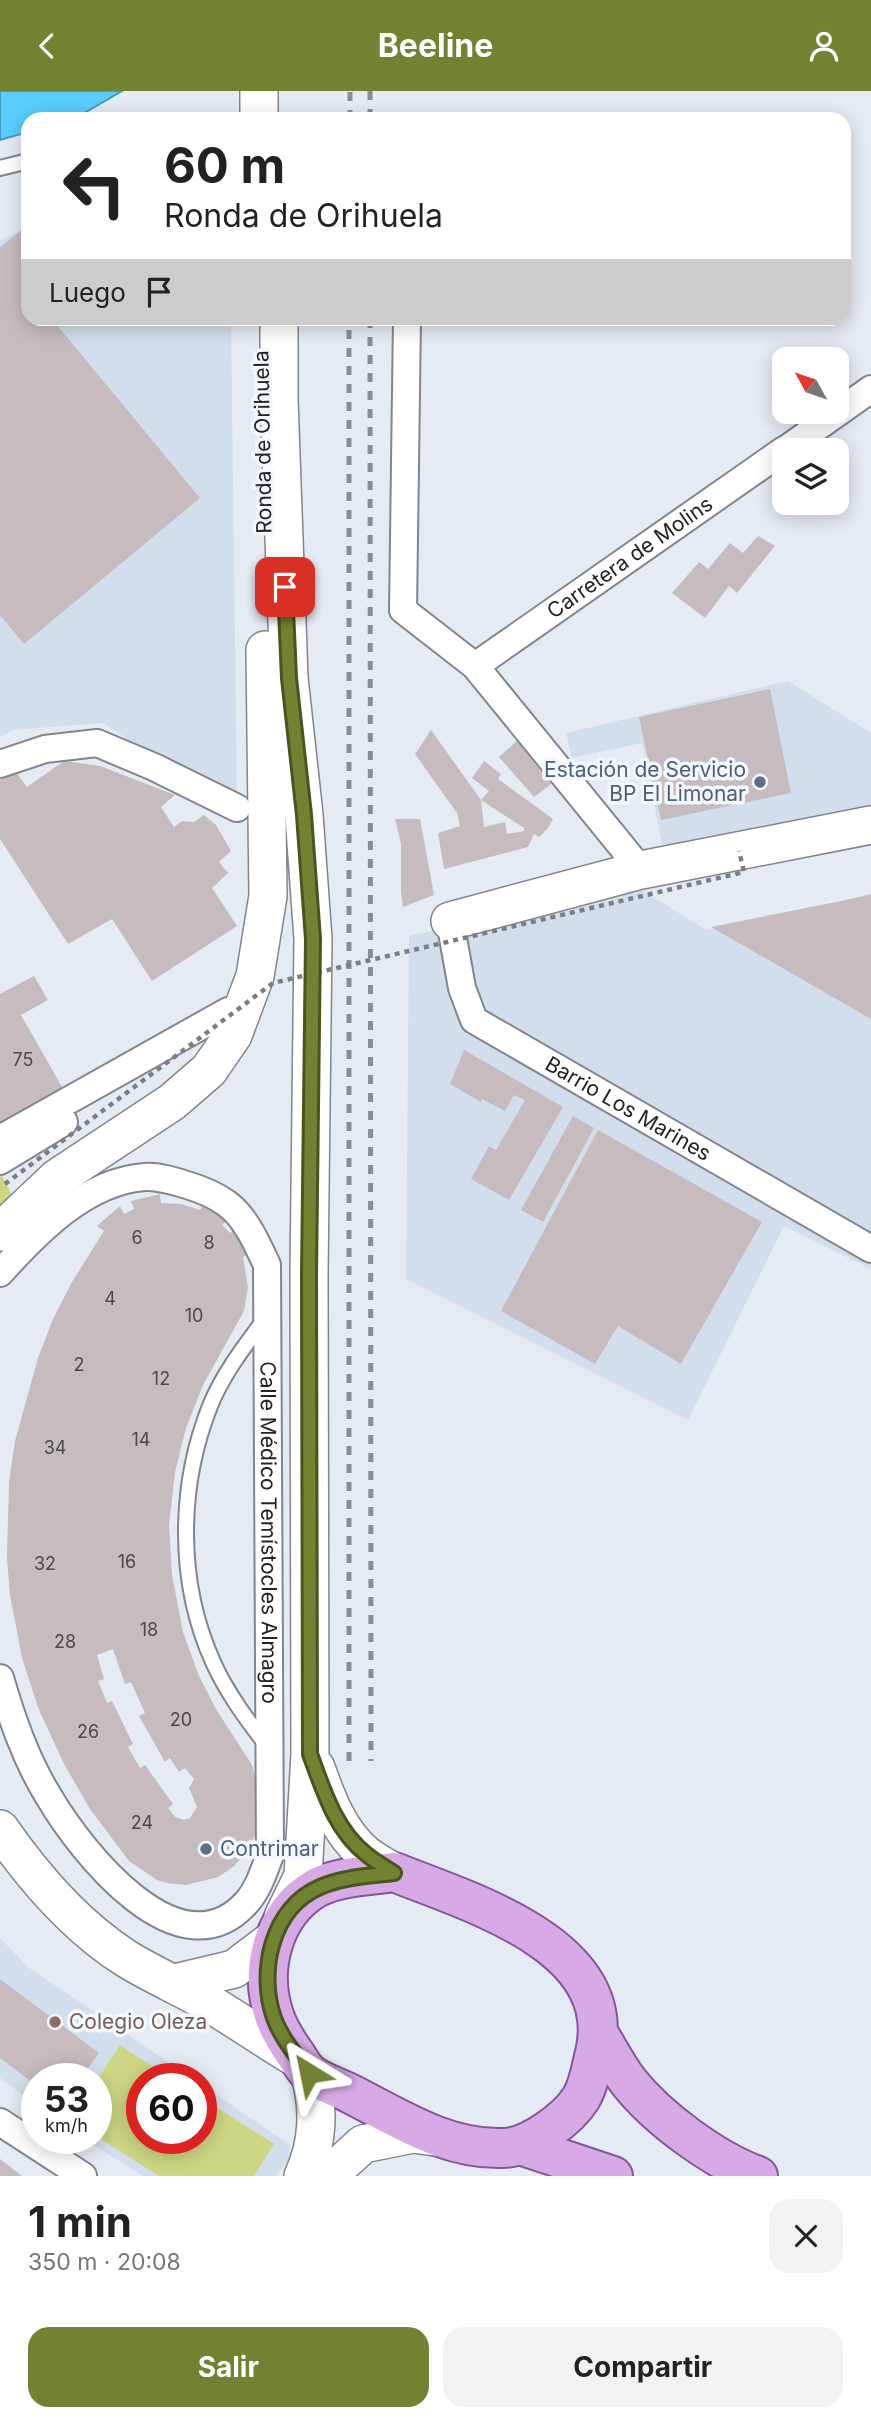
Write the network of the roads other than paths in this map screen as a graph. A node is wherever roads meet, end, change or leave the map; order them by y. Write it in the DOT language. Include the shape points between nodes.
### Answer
graph roads {
  1 [pos="259,91"];
  2 [pos="278,91"];
  3 [pos="259,112"];
  4 [pos="278,112"];
  5 [pos="21,163"];
  6 [pos="0,168"];
  7 [pos="261,326"];
  8 [pos="279,326"];
  9 [pos="407,326"];
  10 [pos="871,389"];
  11 [pos="801,438"];
  12 [pos="772,458"];
  13 [pos="264,576"];
  14 [pos="475,666"];
  15 [pos="0,764"];
  16 [pos="237,808"];
  17 [pos="871,824"];
  18 [pos="641,870"];
  19 [pos="450,921"];
  20 [pos="313,939"];
  21 [pos="228,1011"];
  22 [pos="102,1100"];
  23 [pos="0,1139"];
  24 [pos="3,1173"];
  25 [pos="0,1232"];
  26 [pos="871,1249"];
  27 [pos="0,1273"];
  28 [pos="267,1316"];
  29 [pos="0,1678"];
  30 [pos="269,1749"];
  31 [pos="310,1754"];
  32 [pos="0,1829"];
  33 [pos="394,1873"];
  34 [pos="279,1928"];
  35 [pos="174,1983"];
  36 [pos="599,2034"];
  37 [pos="304,2066"];
  38 [pos="0,2122"];
  39 [pos="435,2137"];
  40 [pos="520,2145"];
  41 [pos="73,2172"];
  42 [pos="303,2176"];
  43 [pos="332,2176"];
  44 [pos="613,2176"];
  45 [pos="758,2176"];
  1 -- 3 [label="main road"];
  2 -- 4 [label="main road"];
  5 -- 6 [label="lane"];
  7 -- 13 [label="main road, Ronda de Orihuela"];
  8 -- 20 [label="main road, Ronda de Orihuela" via="289,678"];
  9 -- 14 [label="street" via="402,610"];
  10 -- 11 [label="street, Carretera de Molins"];
  12 -- 14 [label="street, Carretera de Molins"];
  13 -- 20 [label="main road, Ronda de Orihuela" via="277,726"];
  13 -- 25 [label="main road" via="268,896 255,976 233,1035 209,1070 172,1102 57,1178"];
  14 -- 18 [label="street"];
  15 -- 16 [label="street" via="45,749 97,743"];
  17 -- 18 [label="main road"];
  18 -- 19 [label="main road"];
  19 -- 26 [label="street, Barrio Los Marines" via="462,988 474,1020"];
  20 -- 31 [label="main road, Ronda de Orihuela"];
  21 -- 23 [label="street"];
  22 -- 24 [label="street"];
  27 -- 28 [label="street, Calle Médico Temístocles Almagro" via="25,1245 84,1198 115,1182 163,1178 227,1203 249,1229 267,1265"];
  28 -- 30 [label="street, Calle Médico Temístocles Almagro"];
  28 -- 30 [label="lane, Calle Médico Temístocles Almagro" via="235,1358 211,1405 194,1455 186,1507 187,1559 212,1661 237,1707"];
  29 -- 30 [label="street, Calle Médico Temístocles Almagro" via="33,1767 95,1863 153,1910 182,1924 221,1921 255,1891 270,1856"];
  31 -- 33 [label="main road, Ronda de Orihuela" via="342,1827 365,1854"];
  31 -- 34 [label="main road, Ronda de Orihuela" via="303,1876"];
  32 -- 35 [label="main road" via="58,1902 92,1933 150,1973"];
  33 -- 34 [label="main road" via="318,1887 298,1901"];
  33 -- 36 [label="main road" via="515,1922 567,1959 586,1985"];
  34 -- 35 [label="main road" via="234,1969"];
  34 -- 37 [label="main road" via="268,1964 270,1996 274,2018"];
  35 -- 37 [label="main road"];
  36 -- 40 [label="main road" via="586,2091 575,2108"];
  36 -- 45 [label="main road" via="628,2081 663,2116 699,2145"];
  37 -- 39 [label="main road"];
  37 -- 42 [label="main road" via="315,2092 316,2114 313,2155"];
  38 -- 41 [label="street"];
  39 -- 40 [label="main road" via="464,2146"];
  39 -- 43 [label="main road" via="413,2134 363,2144"];
  40 -- 44 [label="main road"];
}
